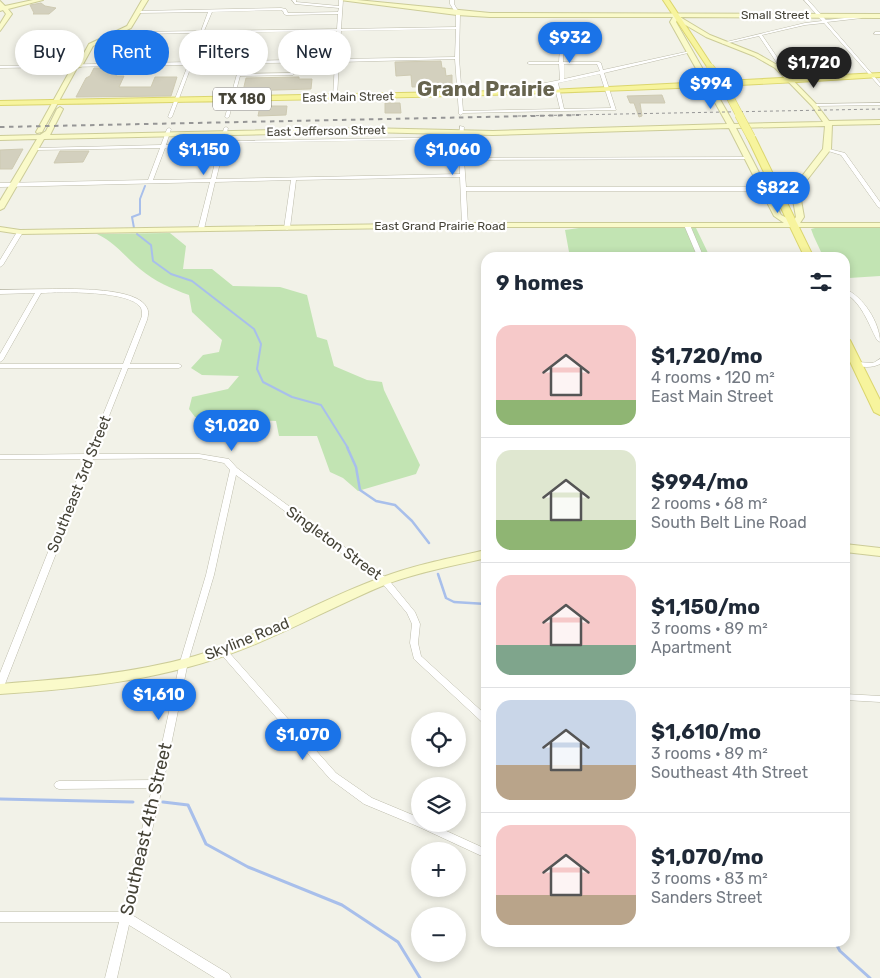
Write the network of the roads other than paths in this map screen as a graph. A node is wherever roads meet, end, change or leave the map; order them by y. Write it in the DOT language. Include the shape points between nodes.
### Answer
graph roads {
  1 [pos="30,0"];
  2 [pos="40,0"];
  3 [pos="145,0"];
  4 [pos="342,0"];
  5 [pos="452,0"];
  6 [pos="666,0"];
  7 [pos="806,0"];
  8 [pos="294,2"];
  9 [pos="1,6"];
  10 [pos="340,7"];
  11 [pos="210,11"];
  12 [pos="139,12"];
  13 [pos="340,13"];
  14 [pos="457,13"];
  15 [pos="286,14"];
  16 [pos="674,16"];
  17 [pos="819,16"];
  18 [pos="880,16"];
  19 [pos="824,21"];
  20 [pos="458,28"];
  21 [pos="0,29"];
  22 [pos="339,29"];
  23 [pos="125,30"];
  24 [pos="203,30"];
  25 [pos="283,30"];
  26 [pos="760,35"];
  27 [pos="94,43"];
  28 [pos="724,43"];
  29 [pos="561,48"];
  30 [pos="690,52"];
  31 [pos="84,58"];
  32 [pos="457,58"];
  33 [pos="351,60"];
  34 [pos="179,63"];
  35 [pos="529,63"];
  36 [pos="561,63"];
  37 [pos="84,65"];
  38 [pos="0,67"];
  39 [pos="15,67"];
  40 [pos="777,67"];
  41 [pos="602,72"];
  42 [pos="278,74"];
  43 [pos="71,75"];
  44 [pos="79,75"];
  45 [pos="186,75"];
  46 [pos="337,75"];
  47 [pos="880,75"];
  48 [pos="871,76"];
  49 [pos="562,81"];
  50 [pos="792,81"];
  51 [pos="556,83"];
  52 [pos="710,86"];
  53 [pos="880,86"];
  54 [pos="608,90"];
  55 [pos="558,92"];
  56 [pos="460,94"];
  57 [pos="492,94"];
  58 [pos="335,97"];
  59 [pos="232,99"];
  60 [pos="177,100"];
  61 [pos="56,102"];
  62 [pos="64,102"];
  63 [pos="0,103"];
  64 [pos="880,104"];
  65 [pos="816,108"];
  66 [pos="562,110"];
  67 [pos="170,117"];
  68 [pos="227,117"];
  69 [pos="880,122"];
  70 [pos="827,123"];
  71 [pos="730,126"];
  72 [pos="225,130"];
  73 [pos="49,132"];
  74 [pos="168,132"];
  75 [pos="0,133"];
  76 [pos="462,133"];
  77 [pos="40,134"];
  78 [pos="0,138"];
  79 [pos="222,143"];
  80 [pos="164,146"];
  81 [pos="35,149"];
  82 [pos="827,149"];
  83 [pos="462,158"];
  84 [pos="746,158"];
  85 [pos="463,175"];
  86 [pos="294,179"];
  87 [pos="213,180"];
  88 [pos="150,181"];
  89 [pos="0,185"];
  90 [pos="14,185"];
  91 [pos="463,189"];
  92 [pos="763,189"];
  93 [pos="880,206"];
  94 [pos="0,208"];
  95 [pos="465,225"];
  96 [pos="687,225"];
  97 [pos="794,225"];
  98 [pos="880,225"];
  99 [pos="287,228"];
  100 [pos="0,229"];
  101 [pos="201,229"];
  102 [pos="20,232"];
  103 [pos="698,252"];
  104 [pos="807,252"];
  105 [pos="0,265"];
  106 [pos="0,292"];
  107 [pos="38,292"];
  108 [pos="850,294"];
  109 [pos="880,340"];
  110 [pos="850,350"];
  111 [pos="0,360"];
  112 [pos="880,361"];
  113 [pos="857,364"];
  114 [pos="0,366"];
  115 [pos="126,366"];
  116 [pos="180,366"];
  117 [pos="877,400"];
  118 [pos="880,412"];
  119 [pos="91,455"];
  120 [pos="0,457"];
  121 [pos="234,470"];
  122 [pos="850,549"];
  123 [pos="880,552"];
  124 [pos="481,555"];
  125 [pos="385,581"];
  126 [pos="223,651"];
  127 [pos="184,662"];
  128 [pos="0,684"];
  129 [pos="0,688"];
  130 [pos="850,697"];
  131 [pos="880,699"];
  132 [pos="481,715"];
  133 [pos="59,784"];
  134 [pos="158,784"];
  135 [pos="411,820"];
  136 [pos="438,832"];
  137 [pos="481,852"];
  138 [pos="0,917"];
  139 [pos="126,917"];
  140 [pos="111,978"];
  141 [pos="225,978"];
  1 -- 9 [label="street"];
  2 -- 9 [label="street"];
  3 -- 12 [label="street"];
  4 -- 10 [label="street"];
  4 -- 14 [label="street, Small Street"];
  5 -- 14 [label="street"];
  6 -- 16 [label="main road"];
  7 -- 17 [label="street"];
  8 -- 10 [label="street" via="296,7"];
  9 -- 21 [label="street" via="8,14"];
  10 -- 13 [label="street"];
  11 -- 12 [label="street"];
  11 -- 15 [label="street" via="281,9 286,10"];
  11 -- 24 [label="street"];
  12 -- 23 [label="street"];
  13 -- 15 [label="street"];
  13 -- 22 [label="street"];
  14 -- 16 [label="street, Small Street"];
  14 -- 20 [label="street"];
  15 -- 25 [label="street"];
  16 -- 17 [label="street, Small Street"];
  16 -- 28 [label="street"];
  16 -- 30 [label="street" via="673,22"];
  16 -- 97 [label="main road, bridge" via="696,42 723,84"];
  17 -- 18 [label="street, Small Street"];
  17 -- 19 [label="street"];
  18 -- 19 [label="street"];
  19 -- 26 [label="street"];
  19 -- 48 [label="street"];
  20 -- 22 [label="street"];
  20 -- 32 [label="street"];
  22 -- 25 [label="street"];
  26 -- 28 [label="street"];
  26 -- 40 [label="street" via="779,63"];
  27 -- 31 [label="street"];
  28 -- 40 [label="street"];
  29 -- 36 [label="street"];
  30 -- 41 [label="street"];
  30 -- 52 [label="street"];
  32 -- 33 [label="street"];
  32 -- 56 [label="street"];
  34 -- 37 [label="street"];
  35 -- 36 [label="street"];
  36 -- 41 [label="street" via="599,63"];
  36 -- 49 [label="street"];
  38 -- 39 [label="street"];
  40 -- 50 [label="street"];
  41 -- 49 [label="street"];
  41 -- 54 [label="street"];
  42 -- 59 [label="street" via="238,75"];
  43 -- 61 [label="street"];
  44 -- 62 [label="street"];
  45 -- 60 [label="street"];
  46 -- 58 [label="street"];
  47 -- 48 [label="main road, East Main Street / TX 180"];
  48 -- 50 [label="main road, East Main Street / TX 180"];
  48 -- 53 [label="street"];
  49 -- 51 [label="street"];
  50 -- 52 [label="main road, East Main Street / TX 180"];
  50 -- 65 [label="street"];
  51 -- 55 [label="street"];
  51 -- 57 [label="street"];
  52 -- 54 [label="main road, East Main Street / TX 180"];
  52 -- 71 [label="street"];
  54 -- 55 [label="main road, East Main Street / TX 180"];
  54 -- 66 [label="street" via="614,109"];
  55 -- 57 [label="main road, East Main Street / TX 180"];
  55 -- 66 [label="street"];
  56 -- 57 [label="main road, East Main Street / TX 180"];
  56 -- 58 [label="main road, East Main Street / TX 180"];
  56 -- 66 [label="street" via="461,113"];
  58 -- 59 [label="main road, East Main Street / TX 180"];
  59 -- 60 [label="main road, East Main Street / TX 180"];
  59 -- 68 [label="street"];
  60 -- 62 [label="main road, East Main Street / TX 180"];
  60 -- 67 [label="street"];
  61 -- 62 [label="main road, East Main Street / TX 180"];
  61 -- 63 [label="main road, TX 180"];
  61 -- 77 [label="street"];
  62 -- 73 [label="street"];
  64 -- 65 [label="street"];
  65 -- 70 [label="street"];
  69 -- 70 [label="street, East Jefferson Street"];
  70 -- 71 [label="street, East Jefferson Street"];
  70 -- 82 [label="street"];
  71 -- 76 [label="street, East Jefferson Street"];
  71 -- 84 [label="street"];
  72 -- 74 [label="street, East Jefferson Street"];
  72 -- 76 [label="street, East Jefferson Street" via="355,128"];
  72 -- 79 [label="street"];
  73 -- 74 [label="street, East Jefferson Street"];
  73 -- 77 [label="street"];
  74 -- 77 [label="street, East Jefferson Street"];
  74 -- 80 [label="street"];
  75 -- 77 [label="street"];
  76 -- 79 [label="street"];
  76 -- 83 [label="street"];
  77 -- 78 [label="street"];
  77 -- 81 [label="street"];
  79 -- 80 [label="street"];
  79 -- 87 [label="street"];
  80 -- 81 [label="street"];
  80 -- 88 [label="street"];
  81 -- 90 [label="street"];
  82 -- 93 [label="street" via="843,154"];
  82 -- 97 [label="street" via="803,180 797,200 800,217"];
  83 -- 84 [label="street"];
  83 -- 85 [label="street"];
  84 -- 92 [label="street"];
  85 -- 86 [label="street"];
  85 -- 91 [label="street"];
  86 -- 87 [label="street"];
  86 -- 99 [label="street"];
  87 -- 88 [label="street"];
  87 -- 101 [label="street"];
  88 -- 90 [label="street"];
  89 -- 90 [label="street"];
  90 -- 94 [label="street"];
  91 -- 92 [label="street"];
  91 -- 95 [label="street"];
  92 -- 97 [label="street" via="778,216"];
  95 -- 96 [label="street, East Grand Prairie Road"];
  95 -- 99 [label="street, East Grand Prairie Road"];
  96 -- 97 [label="street, East Grand Prairie Road"];
  96 -- 103 [label="street"];
  97 -- 98 [label="street, East Grand Prairie Road"];
  97 -- 104 [label="main road"];
  99 -- 101 [label="street, East Grand Prairie Road"];
  100 -- 102 [label="street, East Grand Prairie Road"];
  101 -- 102 [label="street, East Grand Prairie Road"];
  102 -- 105 [label="street"];
  106 -- 107 [label="street"];
  107 -- 111 [label="street"];
  107 -- 115 [label="street, Southeast 3rd Street" via="123,294 141,304 146,311 144,320"];
  108 -- 109 [label="street" via="861,304"];
  110 -- 113 [label="main road"];
  112 -- 113 [label="street" via="874,365"];
  113 -- 117 [label="main road"];
  114 -- 115 [label="street"];
  115 -- 116 [label="street"];
  115 -- 119 [label="street, Southeast 3rd Street"];
  117 -- 118 [label="main road"];
  119 -- 120 [label="street"];
  119 -- 121 [label="street" via="199,456 226,462"];
  119 -- 128 [label="street, Southeast 3rd Street"];
  121 -- 125 [label="street, Singleton Street"];
  121 -- 127 [label="street, Southeast 4th Street" via="210,575"];
  122 -- 123 [label="street"];
  124 -- 125 [label="street, Skyline Road"];
  125 -- 126 [label="street, Skyline Road"];
  125 -- 132 [label="street, Singleton Street" via="411,612 416,624 414,643 417,657"];
  126 -- 127 [label="street, Skyline Road"];
  126 -- 135 [label="street" via="333,776 368,801"];
  127 -- 129 [label="street, Skyline Road" via="135,674 69,684"];
  127 -- 134 [label="street, Southeast 4th Street"];
  130 -- 131 [label="street"];
  133 -- 134 [label="street"];
  134 -- 139 [label="street, Southeast 4th Street"];
  136 -- 137 [label="street"];
  138 -- 139 [label="street"];
  139 -- 140 [label="street, Southeast 4th Street"];
  139 -- 141 [label="street"];
}
